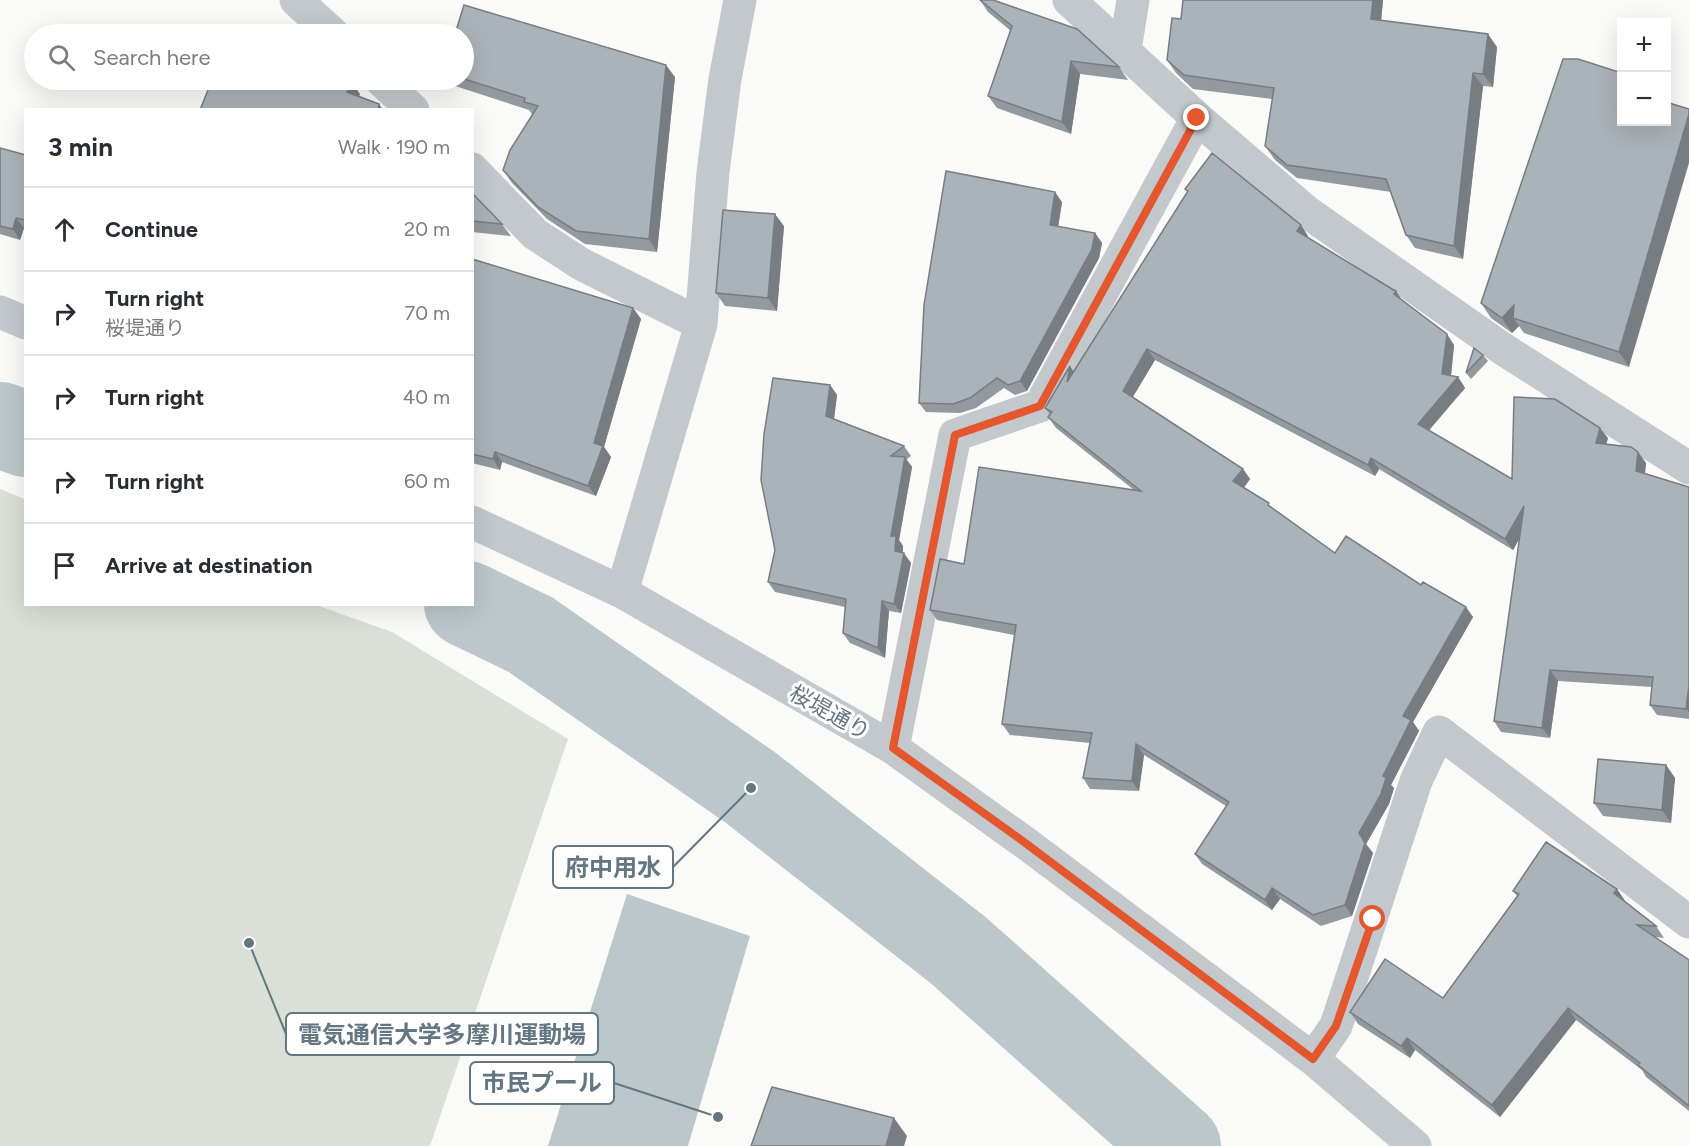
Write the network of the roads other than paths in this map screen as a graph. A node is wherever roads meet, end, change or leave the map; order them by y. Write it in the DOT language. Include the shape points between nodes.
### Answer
graph roads {
  1 [pos="297,0"];
  2 [pos="740,0"];
  3 [pos="1069,0"];
  4 [pos="1133,0"];
  5 [pos="322,24"];
  6 [pos="1125,50"];
  7 [pos="392,90"];
  8 [pos="411,108"];
  9 [pos="1197,118"];
  10 [pos="474,171"];
  11 [pos="0,312"];
  12 [pos="24,322"];
  13 [pos="701,324"];
  14 [pos="1689,468"];
  15 [pos="474,523"];
  16 [pos="622,592"];
  17 [pos="893,748"];
  18 [pos="1689,922"];
  19 [pos="1313,1059"];
  20 [pos="1415,1146"];
  1 -- 5 [label="street"];
  2 -- 13 [label="street" via="713,172"];
  3 -- 6 [label="street"];
  4 -- 6 [label="street"];
  6 -- 9 [label="street"];
  7 -- 8 [label="street"];
  9 -- 14 [label="street" via="1307,212 1503,350"];
  9 -- 17 [label="street" via="1040,406 955,435"];
  10 -- 13 [label="street" via="535,234 580,264"];
  11 -- 12 [label="street"];
  13 -- 16 [label="street"];
  15 -- 16 [label="street, 桜堤通り"];
  16 -- 17 [label="street, 桜堤通り"];
  17 -- 19 [label="street, 桜堤通り"];
  18 -- 19 [label="street" via="1440,732 1416,781 1336,1026"];
  19 -- 20 [label="street, 桜堤通り"];
}
